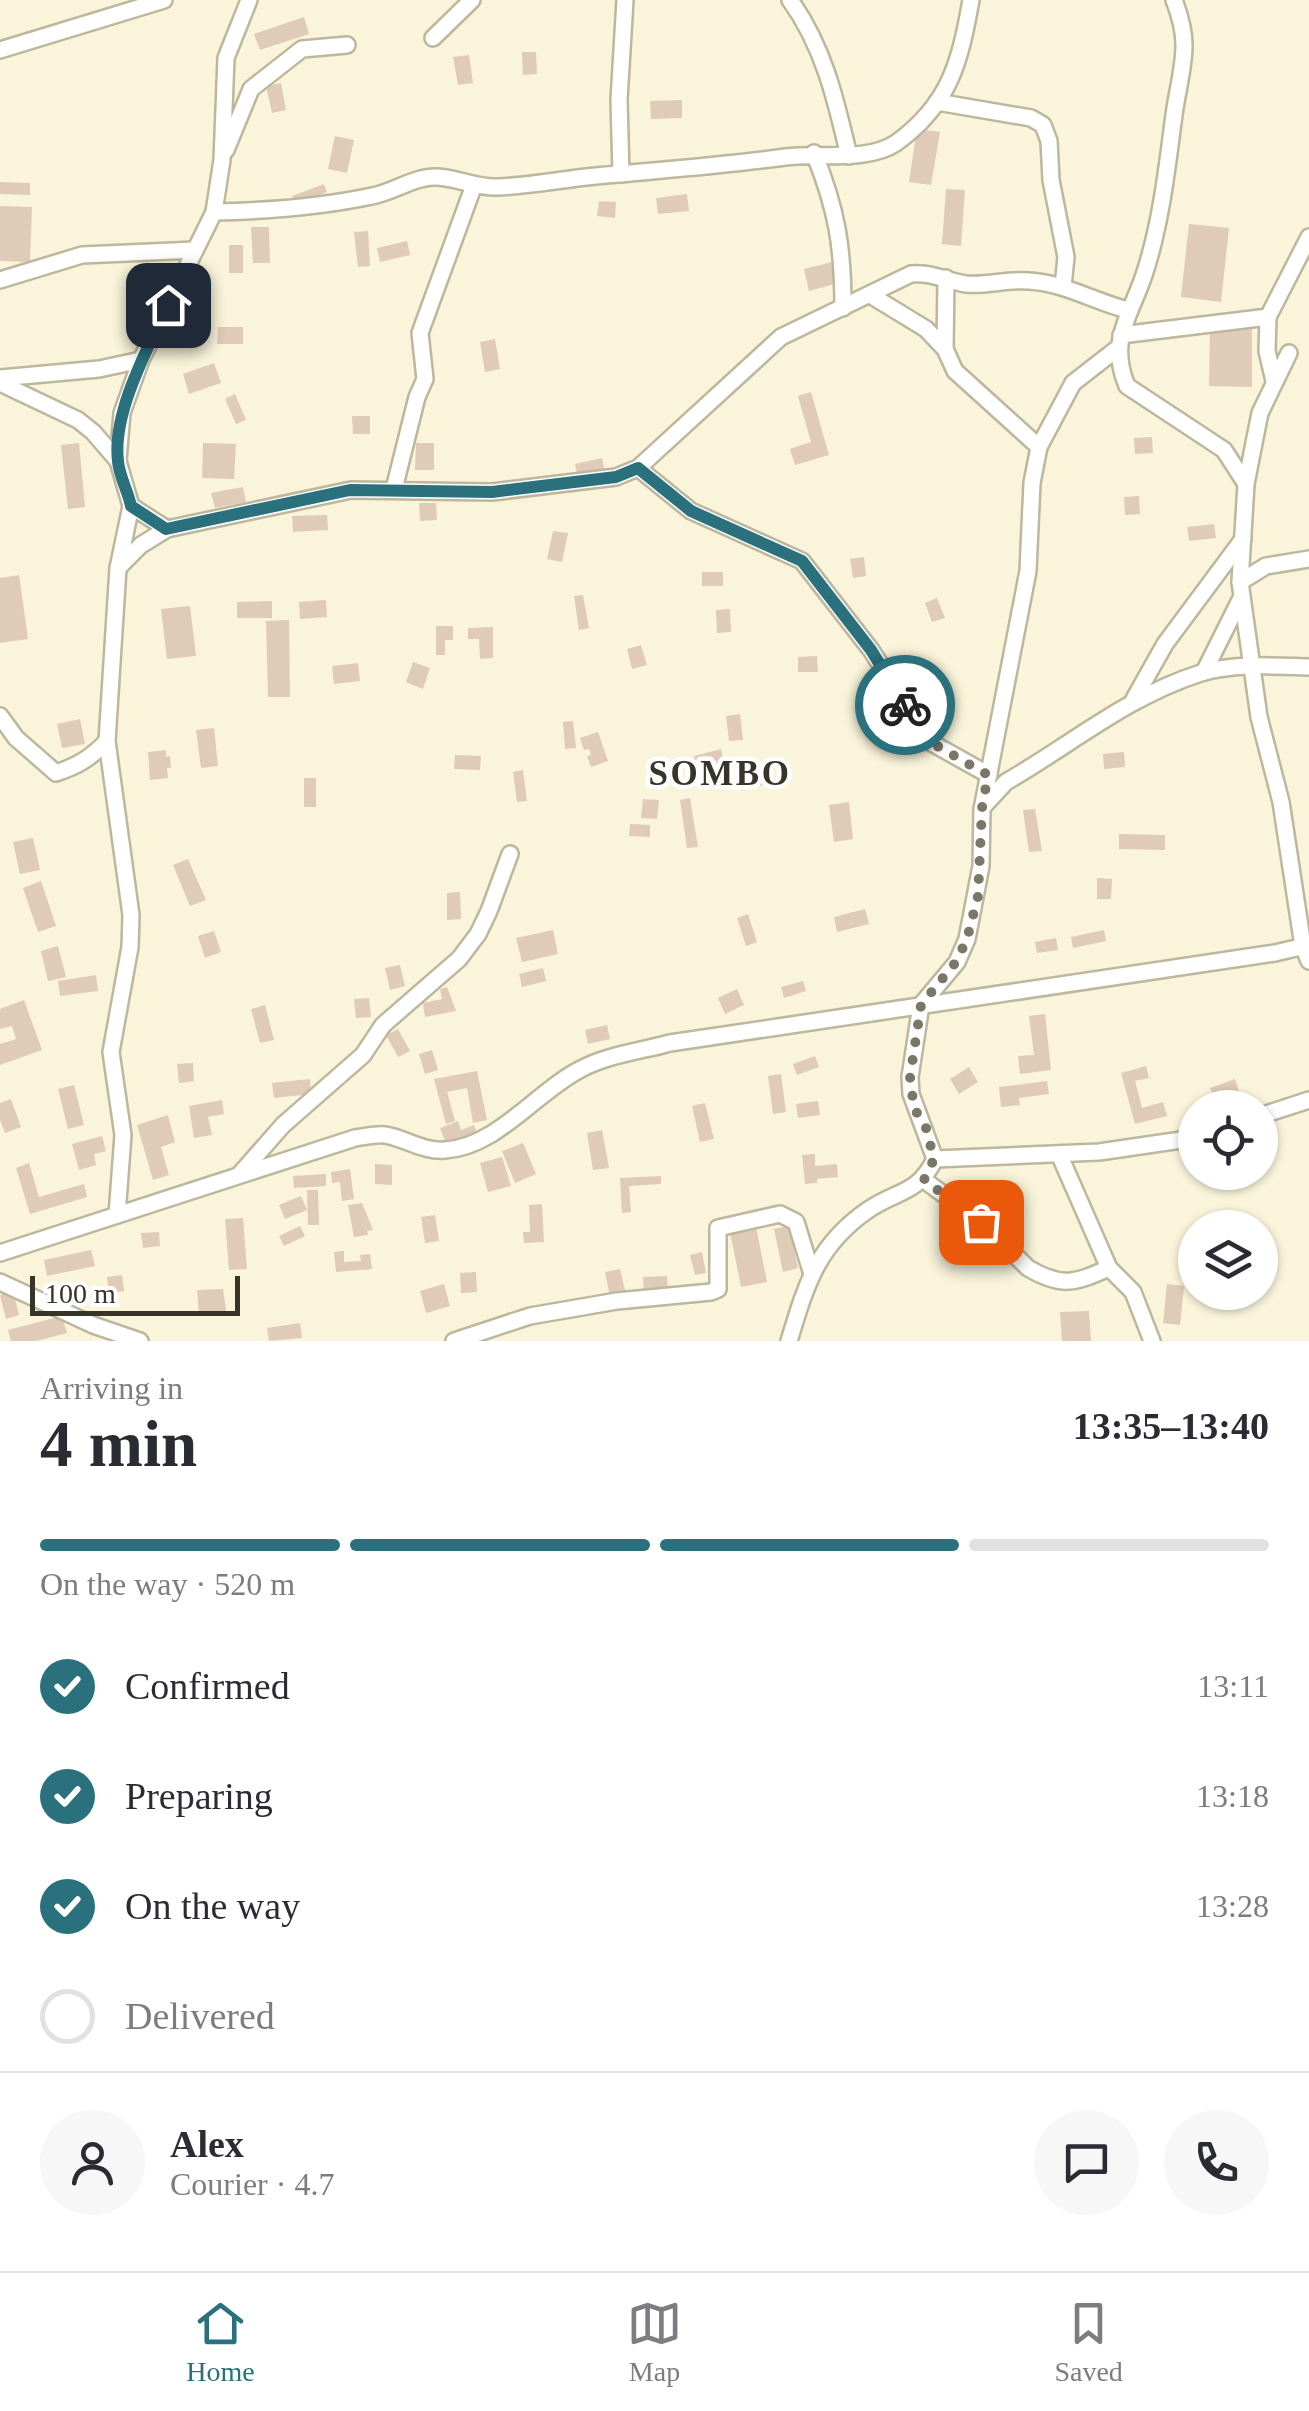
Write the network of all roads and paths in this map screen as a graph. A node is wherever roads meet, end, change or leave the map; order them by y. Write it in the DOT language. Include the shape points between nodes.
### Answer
graph roads {
  1 [pos="164,0"];
  2 [pos="249,0"];
  3 [pos="472,0"];
  4 [pos="625,0"];
  5 [pos="790,0"];
  6 [pos="971,0"];
  7 [pos="1174,0"];
  8 [pos="432,38"];
  9 [pos="347,45"];
  10 [pos="0,50"];
  11 [pos="223,87"];
  12 [pos="251,90"];
  13 [pos="937,102"];
  14 [pos="814,154"];
  15 [pos="850,156"];
  16 [pos="222,160"];
  17 [pos="622,174"];
  18 [pos="474,186"];
  19 [pos="214,212"];
  20 [pos="1309,238"];
  21 [pos="195,250"];
  22 [pos="946,278"];
  23 [pos="0,280"];
  24 [pos="1063,286"];
  25 [pos="872,296"];
  26 [pos="843,308"];
  27 [pos="1128,310"];
  28 [pos="1268,317"];
  29 [pos="1120,342"];
  30 [pos="944,349"];
  31 [pos="1267,351"];
  32 [pos="1289,352"];
  33 [pos="1309,352"];
  34 [pos="142,360"];
  35 [pos="0,380"];
  36 [pos="1274,381"];
  37 [pos="1255,438"];
  38 [pos="1039,447"];
  39 [pos="1224,450"];
  40 [pos="118,462"];
  41 [pos="638,468"];
  42 [pos="1246,484"];
  43 [pos="394,490"];
  44 [pos="131,506"];
  45 [pos="166,529"];
  46 [pos="1243,539"];
  47 [pos="1309,559"];
  48 [pos="118,568"];
  49 [pos="1240,590"];
  50 [pos="1252,666"];
  51 [pos="1309,667"];
  52 [pos="1204,672"];
  53 [pos="1134,699"];
  54 [pos="0,716"];
  55 [pos="106,741"];
  56 [pos="988,775"];
  57 [pos="982,808"];
  58 [pos="510,854"];
  59 [pos="1307,950"];
  60 [pos="921,1005"];
  61 [pos="1309,1100"];
  62 [pos="1278,1110"];
  63 [pos="1178,1140"];
  64 [pos="1059,1154"];
  65 [pos="934,1159"];
  66 [pos="239,1176"];
  67 [pos="924,1180"];
  68 [pos="117,1215"];
  69 [pos="0,1254"];
  70 [pos="1109,1268"];
  71 [pos="811,1272"];
  72 [pos="0,1282"];
  73 [pos="140,1341"];
  74 [pos="454,1341"];
  75 [pos="789,1341"];
  76 [pos="1152,1341"];
  1 -- 10 [label="street"];
  2 -- 11 [label="street" via="226,58"];
  3 -- 8 [label="street"];
  4 -- 17 [label="street"];
  5 -- 15 [label="street" via="829,74"];
  6 -- 13 [label="street" via="949,87"];
  7 -- 27 [label="street" via="1184,44 1172,135 1148,260"];
  9 -- 12 [label="street" via="302,49"];
  11 -- 12 [label="street"];
  11 -- 16 [label="street"];
  12 -- 16 [label="street"];
  13 -- 15 [label="street" via="894,144"];
  13 -- 24 [label="street" via="1042,125 1066,257"];
  14 -- 15 [label="street"];
  14 -- 17 [label="street"];
  14 -- 26 [label="street" via="842,249"];
  16 -- 19 [label="street"];
  17 -- 18 [label="street"];
  18 -- 19 [label="street" via="438,177 376,196"];
  18 -- 43 [label="street" via="420,333 425,378"];
  19 -- 21 [label="street"];
  20 -- 28 [label="street"];
  21 -- 23 [label="street" via="82,256"];
  21 -- 34 [label="street"];
  22 -- 24 [label="street"];
  22 -- 25 [label="street" via="912,274"];
  22 -- 30 [label="street"];
  24 -- 27 [label="street"];
  25 -- 26 [label="street"];
  25 -- 30 [label="street" via="926,329"];
  26 -- 41 [label="street" via="781,337"];
  27 -- 29 [label="street"];
  28 -- 29 [label="street"];
  28 -- 31 [label="street"];
  29 -- 38 [label="street" via="1074,384"];
  29 -- 39 [label="street" via="1127,386"];
  30 -- 38 [label="street" via="964,380"];
  31 -- 32 [label="street"];
  31 -- 36 [label="street"];
  32 -- 33 [label="street"];
  32 -- 36 [label="street"];
  34 -- 35 [label="street"];
  34 -- 40 [label="street" via="122,413"];
  35 -- 40 [label="street" via="78,420"];
  36 -- 37 [label="street"];
  37 -- 39 [label="street"];
  37 -- 42 [label="street"];
  38 -- 56 [label="street" via="1028,571"];
  39 -- 42 [label="street"];
  40 -- 44 [label="street"];
  41 -- 43 [label="street" via="616,477 492,492"];
  41 -- 56 [label="street" via="691,511 802,561 930,742"];
  42 -- 46 [label="street"];
  43 -- 45 [label="street" via="350,490"];
  44 -- 45 [label="street"];
  44 -- 48 [label="street"];
  45 -- 48 [label="street"];
  46 -- 49 [label="street"];
  46 -- 53 [label="street" via="1165,644"];
  47 -- 49 [label="street" via="1266,566"];
  48 -- 55 [label="street"];
  49 -- 50 [label="street"];
  49 -- 52 [label="street"];
  50 -- 51 [label="street"];
  50 -- 52 [label="street"];
  50 -- 59 [label="street"];
  52 -- 53 [label="street"];
  53 -- 57 [label="street" via="1006,782"];
  54 -- 55 [label="street" via="56,773 93,756"];
  55 -- 68 [label="street" via="131,915 110,1052 122,1135"];
  56 -- 57 [label="street"];
  57 -- 60 [label="street" via="981,866 967,939"];
  58 -- 66 [label="street" via="484,923 459,959 383,1025 362,1055 283,1125"];
  59 -- 60 [label="street"];
  60 -- 65 [label="street" via="911,1094"];
  60 -- 66 [label="street" via="670,1043 585,1066 515,1120 446,1150 385,1135 355,1138"];
  61 -- 62 [label="street"];
  63 -- 64 [label="street"];
  64 -- 65 [label="street"];
  64 -- 70 [label="street"];
  65 -- 67 [label="street"];
  66 -- 68 [label="street"];
  67 -- 70 [label="street" via="1044,1277 1078,1282"];
  67 -- 71 [label="street" via="866,1212 839,1234"];
  68 -- 69 [label="street"];
  70 -- 76 [label="street" via="1132,1292"];
  71 -- 74 [label="street" via="796,1222 780,1214 718,1228 720,1280 711,1292 530,1316"];
  71 -- 75 [label="street"];
  72 -- 73 [label="street"];
}
